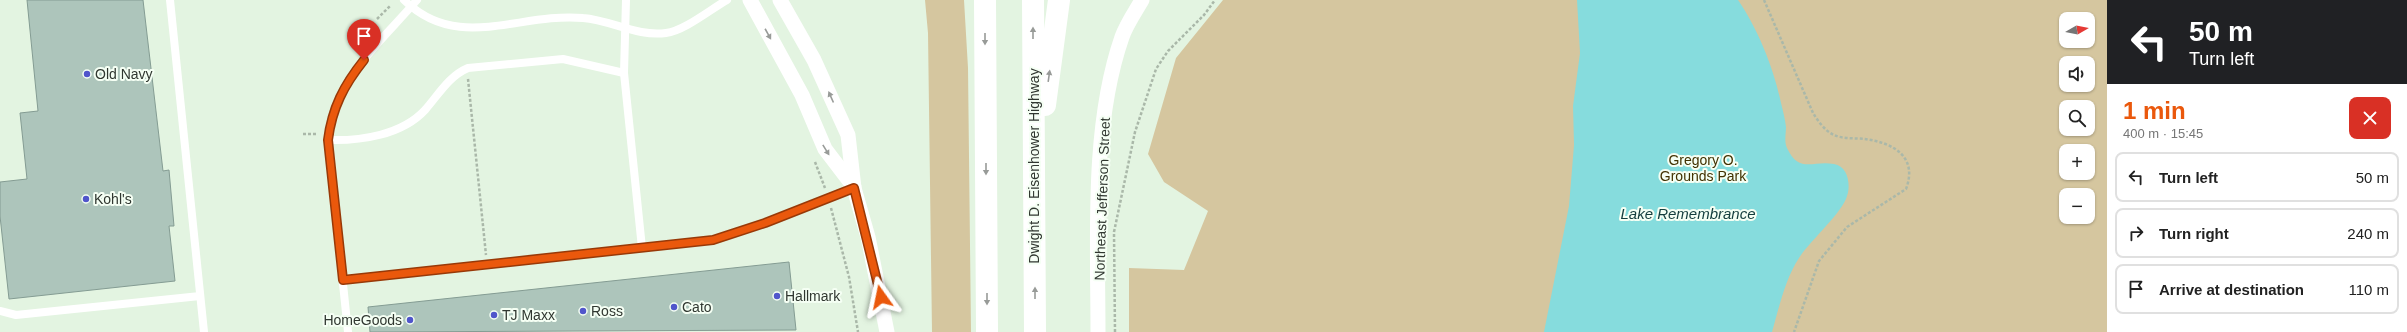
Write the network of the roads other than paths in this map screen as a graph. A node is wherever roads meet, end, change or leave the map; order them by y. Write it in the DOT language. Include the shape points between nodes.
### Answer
graph roads {
  1 [pos="170,0"];
  2 [pos="404,0"];
  3 [pos="417,0"];
  4 [pos="626,0"];
  5 [pos="727,0"];
  6 [pos="750,0"];
  7 [pos="780,0"];
  8 [pos="1033,0"];
  9 [pos="1059,0"];
  10 [pos="1142,0"];
  11 [pos="984,4"];
  12 [pos="411,7"];
  13 [pos="625,29"];
  14 [pos="624,72"];
  15 [pos="328,140"];
  16 [pos="1034,184"];
  17 [pos="854,188"];
  18 [pos="642,248"];
  19 [pos="343,280"];
  20 [pos="200,296"];
  21 [pos="0,312"];
  22 [pos="204,332"];
  23 [pos="348,332"];
  24 [pos="887,332"];
  25 [pos="987,332"];
  26 [pos="1035,332"];
  27 [pos="1098,332"];
  1 -- 20 [label="lane"];
  2 -- 12 [label="lane"];
  3 -- 12 [label="lane"];
  4 -- 13 [label="lane"];
  5 -- 13 [label="lane" via="668,33 651,34"];
  6 -- 17 [label="street, one-way" via="802,95 824,149"];
  17 -- 7 [label="street, one-way" via="848,136 814,60"];
  16 -- 8 [label="highway, Dwight D. Eisenhower Highway, one-way"];
  16 -- 9 [label="highway, one-way"];
  10 -- 27 [label="street, Northeast Jefferson Street" via="1122,36 1111,74 1102,138 1098,231"];
  11 -- 25 [label="highway, one-way"];
  12 -- 13 [label="lane" via="421,16 454,27 566,17 585,18"];
  12 -- 15 [label="lane" via="347,82 336,101"];
  13 -- 14 [label="lane"];
  14 -- 15 [label="lane" via="563,59 468,68 456,73 424,110 407,124 367,138"];
  14 -- 18 [label="lane"];
  15 -- 19 [label="lane"];
  26 -- 16 [label="highway, Dwight D. Eisenhower Highway, one-way"];
  17 -- 18 [label="lane" via="724,238"];
  17 -- 24 [label="street" via="868,237"];
  18 -- 19 [label="lane"];
  19 -- 23 [label="lane"];
  20 -- 21 [label="lane" via="16,315"];
  20 -- 22 [label="lane"];
}
